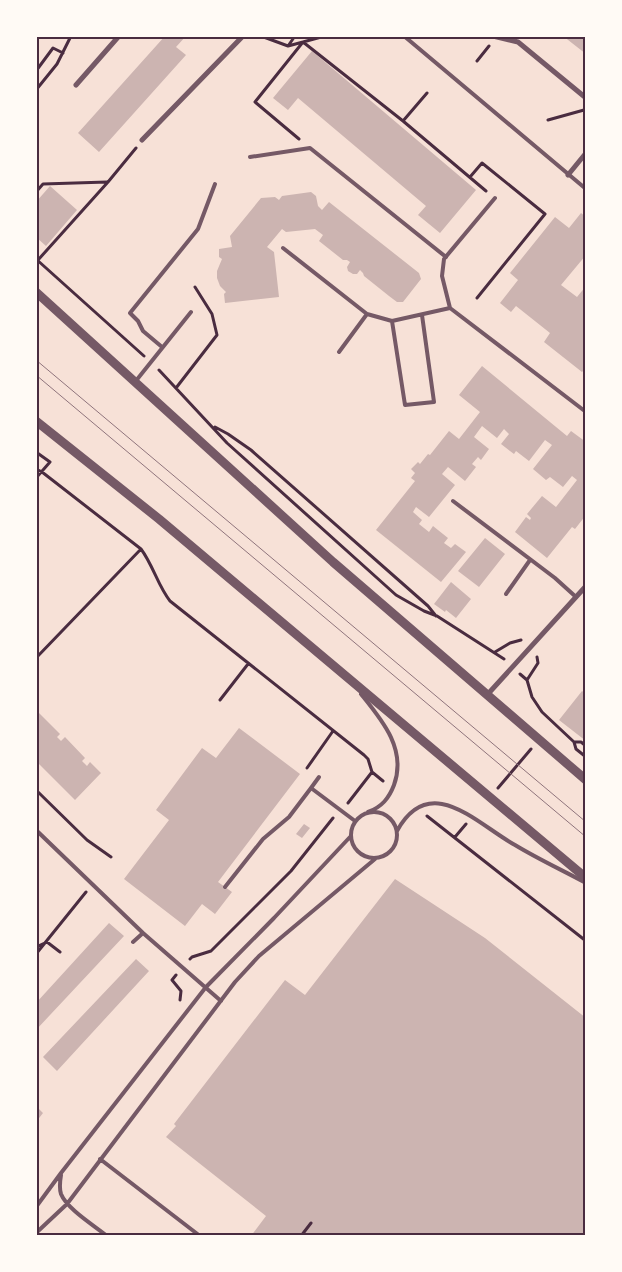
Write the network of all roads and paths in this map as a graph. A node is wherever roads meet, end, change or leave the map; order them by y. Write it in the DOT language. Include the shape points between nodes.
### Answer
graph roads {
  1 [pos="71,36"];
  2 [pos="119,36"];
  3 [pos="243,36"];
  4 [pos="262,36"];
  5 [pos="295,36"];
  6 [pos="325,36"];
  7 [pos="404,36"];
  8 [pos="494,36"];
  9 [pos="304,42"];
  10 [pos="288,46"];
  11 [pos="63,53"];
  12 [pos="477,61"];
  13 [pos="36,71"];
  14 [pos="76,86"];
  15 [pos="36,90"];
  16 [pos="427,93"];
  17 [pos="586,98"];
  18 [pos="586,109"];
  19 [pos="548,120"];
  20 [pos="403,121"];
  21 [pos="142,140"];
  22 [pos="310,148"];
  23 [pos="586,153"];
  24 [pos="250,157"];
  25 [pos="568,175"];
  26 [pos="470,177"];
  27 [pos="108,182"];
  28 [pos="215,184"];
  29 [pos="586,189"];
  30 [pos="36,192"];
  31 [pos="495,198"];
  32 [pos="283,248"];
  33 [pos="446,257"];
  34 [pos="37,260"];
  35 [pos="195,287"];
  36 [pos="36,292"];
  37 [pos="477,298"];
  38 [pos="450,308"];
  39 [pos="191,312"];
  40 [pos="367,314"];
  41 [pos="422,315"];
  42 [pos="392,322"];
  43 [pos="162,347"];
  44 [pos="339,352"];
  45 [pos="144,356"];
  46 [pos="157,368"];
  47 [pos="135,382"];
  48 [pos="176,388"];
  49 [pos="586,412"];
  50 [pos="36,420"];
  51 [pos="213,426"];
  52 [pos="36,452"];
  53 [pos="36,469"];
  54 [pos="42,472"];
  55 [pos="36,478"];
  56 [pos="453,501"];
  57 [pos="141,549"];
  58 [pos="530,560"];
  59 [pos="586,586"];
  60 [pos="506,594"];
  61 [pos="576,597"];
  62 [pos="437,616"];
  63 [pos="534,642"];
  64 [pos="495,652"];
  65 [pos="36,658"];
  66 [pos="506,660"];
  67 [pos="538,663"];
  68 [pos="248,664"];
  69 [pos="519,672"];
  70 [pos="349,678"];
  71 [pos="527,680"];
  72 [pos="487,695"];
  73 [pos="220,700"];
  74 [pos="334,731"];
  75 [pos="574,742"];
  76 [pos="586,746"];
  77 [pos="532,748"];
  78 [pos="586,757"];
  79 [pos="307,768"];
  80 [pos="372,772"];
  81 [pos="319,777"];
  82 [pos="586,780"];
  83 [pos="385,782"];
  84 [pos="312,788"];
  85 [pos="496,789"];
  86 [pos="36,790"];
  87 [pos="349,802"];
  88 [pos="368,812"];
  89 [pos="428,816"];
  90 [pos="355,820"];
  91 [pos="467,823"];
  92 [pos="36,830"];
  93 [pos="397,831"];
  94 [pos="350,837"];
  95 [pos="454,837"];
  96 [pos="110,857"];
  97 [pos="375,859"];
  98 [pos="586,878"];
  99 [pos="586,883"];
  100 [pos="92,884"];
  101 [pos="225,887"];
  102 [pos="143,933"];
  103 [pos="586,941"];
  104 [pos="47,942"];
  105 [pos="133,942"];
  106 [pos="36,947"];
  107 [pos="60,952"];
  108 [pos="36,954"];
  109 [pos="206,987"];
  110 [pos="221,1001"];
  111 [pos="100,1159"];
  112 [pos="61,1173"];
  113 [pos="67,1204"];
  114 [pos="36,1207"];
  115 [pos="310,1223"];
  116 [pos="36,1233"];
  117 [pos="107,1236"];
  118 [pos="200,1236"];
  119 [pos="300,1236"];
  1 -- 11 [label="path"];
  2 -- 14 [label="street"];
  3 -- 21 [label="street"];
  4 -- 10 [label="path"];
  5 -- 10 [label="path"];
  6 -- 9 [label="path"];
  7 -- 25 [label="lane"];
  8 -- 12 [label="path"];
  8 -- 17 [label="street" via="518,42"];
  9 -- 10 [label="path"];
  9 -- 20 [label="path"];
  9 -- 22 [label="path" via="255,102"];
  11 -- 13 [label="path" via="54,48"];
  11 -- 15 [label="path"];
  16 -- 20 [label="path"];
  18 -- 19 [label="path"];
  20 -- 26 [label="path"];
  21 -- 27 [label="path"];
  22 -- 24 [label="lane"];
  22 -- 33 [label="lane"];
  23 -- 25 [label="street"];
  25 -- 29 [label="lane"];
  26 -- 31 [label="path"];
  26 -- 37 [label="path" via="482,163 545,214"];
  27 -- 30 [label="path" via="43,184"];
  27 -- 34 [label="path"];
  28 -- 43 [label="lane" via="198,229 130,313 143,331"];
  31 -- 33 [label="lane"];
  32 -- 40 [label="lane"];
  33 -- 38 [label="lane" via="442,276"];
  34 -- 45 [label="path"];
  35 -- 48 [label="path" via="212,314 217,335"];
  36 -- 47 [label="street"];
  38 -- 41 [label="lane"];
  38 -- 49 [label="lane"];
  39 -- 43 [label="lane"];
  40 -- 42 [label="lane"];
  40 -- 44 [label="lane"];
  41 -- 42 [label="lane"];
  41 -- 42 [label="lane" via="434,402 405,406"];
  43 -- 47 [label="lane"];
  46 -- 48 [label="path"];
  47 -- 72 [label="street" via="333,562"];
  48 -- 51 [label="path"];
  50 -- 70 [label="street"];
  51 -- 62 [label="path" via="251,450"];
  51 -- 62 [label="path" via="233,449 396,595"];
  52 -- 54 [label="path" via="50,462"];
  53 -- 54 [label="path"];
  54 -- 55 [label="path"];
  54 -- 57 [label="path"];
  56 -- 58 [label="lane"];
  57 -- 65 [label="path"];
  57 -- 68 [label="path" via="170,601"];
  58 -- 60 [label="lane"];
  58 -- 61 [label="lane"];
  59 -- 61 [label="street"];
  61 -- 63 [label="street"];
  62 -- 64 [label="path"];
  63 -- 64 [label="path" via="515,641"];
  63 -- 72 [label="street"];
  64 -- 66 [label="path"];
  67 -- 71 [label="path"];
  68 -- 73 [label="path"];
  68 -- 74 [label="path"];
  69 -- 71 [label="path"];
  70 -- 88 [label="lane" via="384,723 398,757 391,793 377,809"];
  70 -- 98 [label="street"];
  71 -- 75 [label="path" via="532,697 542,712"];
  72 -- 82 [label="street"];
  74 -- 79 [label="path"];
  74 -- 80 [label="path" via="368,759"];
  75 -- 76 [label="path"];
  75 -- 78 [label="path" via="576,749"];
  77 -- 85 [label="path"];
  80 -- 83 [label="path"];
  80 -- 87 [label="path"];
  81 -- 84 [label="lane"];
  84 -- 90 [label="lane"];
  84 -- 101 [label="lane" via="289,817 262,839"];
  86 -- 96 [label="path" via="87,840"];
  88 -- 90 [label="lane"];
  88 -- 93 [label="lane" via="390,818"];
  89 -- 95 [label="path"];
  90 -- 94 [label="lane"];
  91 -- 95 [label="path"];
  92 -- 100 [label="lane"];
  93 -- 97 [label="lane" via="392,850"];
  93 -- 99 [label="lane" via="418,808 446,804"];
  94 -- 97 [label="lane" via="357,852"];
  94 -- 109 [label="lane"];
  95 -- 103 [label="path"];
  97 -- 110 [label="lane" via="259,956"];
  100 -- 102 [label="lane"];
  100 -- 104 [label="path"];
  102 -- 105 [label="lane"];
  102 -- 109 [label="lane"];
  104 -- 106 [label="path"];
  104 -- 107 [label="path"];
  104 -- 108 [label="path"];
  109 -- 110 [label="lane"];
  109 -- 112 [label="lane"];
  110 -- 111 [label="lane"];
  111 -- 113 [label="lane"];
  111 -- 118 [label="lane"];
  112 -- 113 [label="lane" via="61,1196"];
  112 -- 114 [label="lane"];
  113 -- 116 [label="lane"];
  113 -- 117 [label="lane"];
  115 -- 119 [label="path"];
}
